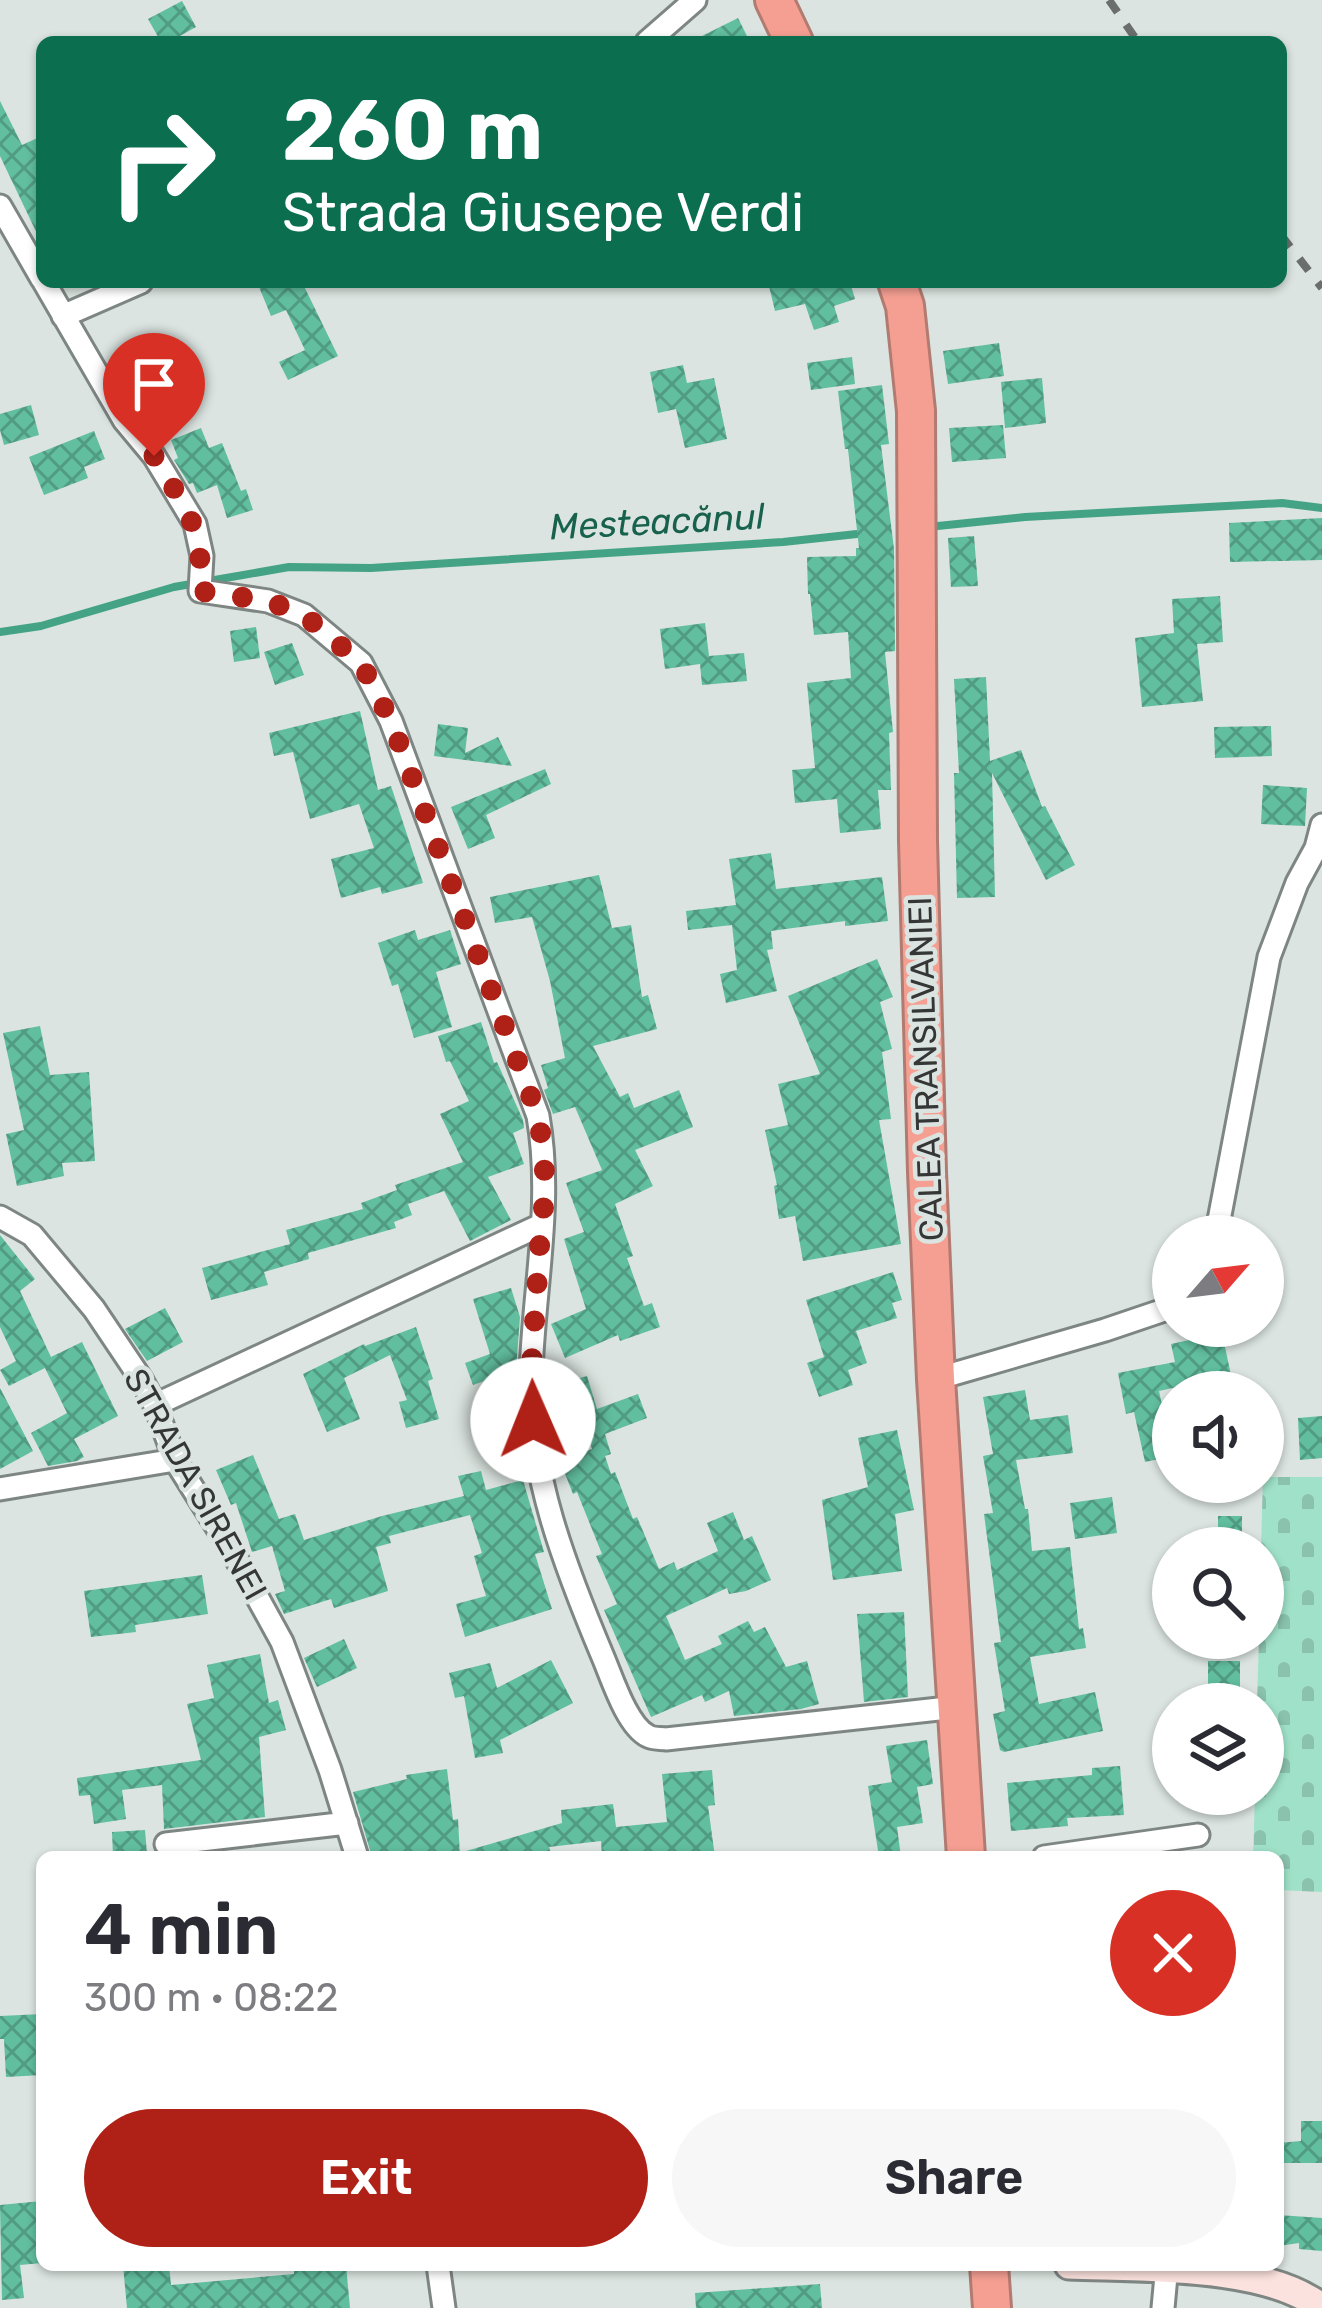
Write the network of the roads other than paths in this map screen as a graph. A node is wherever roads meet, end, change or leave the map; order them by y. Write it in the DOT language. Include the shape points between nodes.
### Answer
graph roads {
  1 [pos="695,0"];
  2 [pos="774,0"];
  3 [pos="654,36"];
  4 [pos="791,36"];
  5 [pos="0,206"];
  6 [pos="36,268"];
  7 [pos="47,288"];
  8 [pos="126,288"];
  9 [pos="899,288"];
  10 [pos="63,316"];
  11 [pos="1322,825"];
  12 [pos="1319,848"];
  13 [pos="1220,1215"];
  14 [pos="0,1217"];
  15 [pos="541,1225"];
  16 [pos="1152,1314"];
  17 [pos="936,1379"];
  18 [pos="154,1405"];
  19 [pos="175,1460"];
  20 [pos="0,1489"];
  21 [pos="957,1707"];
  22 [pos="347,1822"];
  23 [pos="1198,1834"];
  24 [pos="166,1844"];
  25 [pos="355,1851"];
  26 [pos="966,1851"];
  27 [pos="1084,1851"];
  28 [pos="439,2271"];
  29 [pos="989,2271"];
  30 [pos="1167,2271"];
  31 [pos="1198,2271"];
  32 [pos="445,2308"];
  33 [pos="992,2308"];
  34 [pos="1162,2308"];
  35 [pos="1322,2308"];
  1 -- 3 [label="street"];
  2 -- 4 [label="highway"];
  5 -- 6 [label="street"];
  7 -- 10 [label="street"];
  8 -- 10 [label="street"];
  9 -- 17 [label="highway, CALEA TRANSILVANIEI" via="916,411 918,841"];
  10 -- 15 [label="street" via="195,524 200,591 304,615 361,663 391,721 530,1091 545,1157"];
  11 -- 12 [label="street"];
  12 -- 13 [label="street" via="1269,957"];
  14 -- 18 [label="street, STRADA SIRENEI" via="32,1235 94,1309"];
  15 -- 18 [label="street"];
  15 -- 21 [label="street" via="531,1374 536,1453 579,1599 630,1718 646,1736 666,1739"];
  16 -- 17 [label="street"];
  17 -- 21 [label="highway, CALEA TRANSILVANIEI"];
  18 -- 19 [label="street, STRADA SIRENEI"];
  19 -- 20 [label="street"];
  19 -- 22 [label="street, STRADA SIRENEI" via="282,1642"];
  21 -- 26 [label="highway, CALEA TRANSILVANIEI"];
  22 -- 24 [label="street"];
  22 -- 25 [label="street, STRADA SIRENEI"];
  23 -- 27 [label="street"];
  28 -- 32 [label="street"];
  29 -- 33 [label="highway"];
  30 -- 34 [label="street"];
  31 -- 35 [label="street" via="1253,2278"];
}
